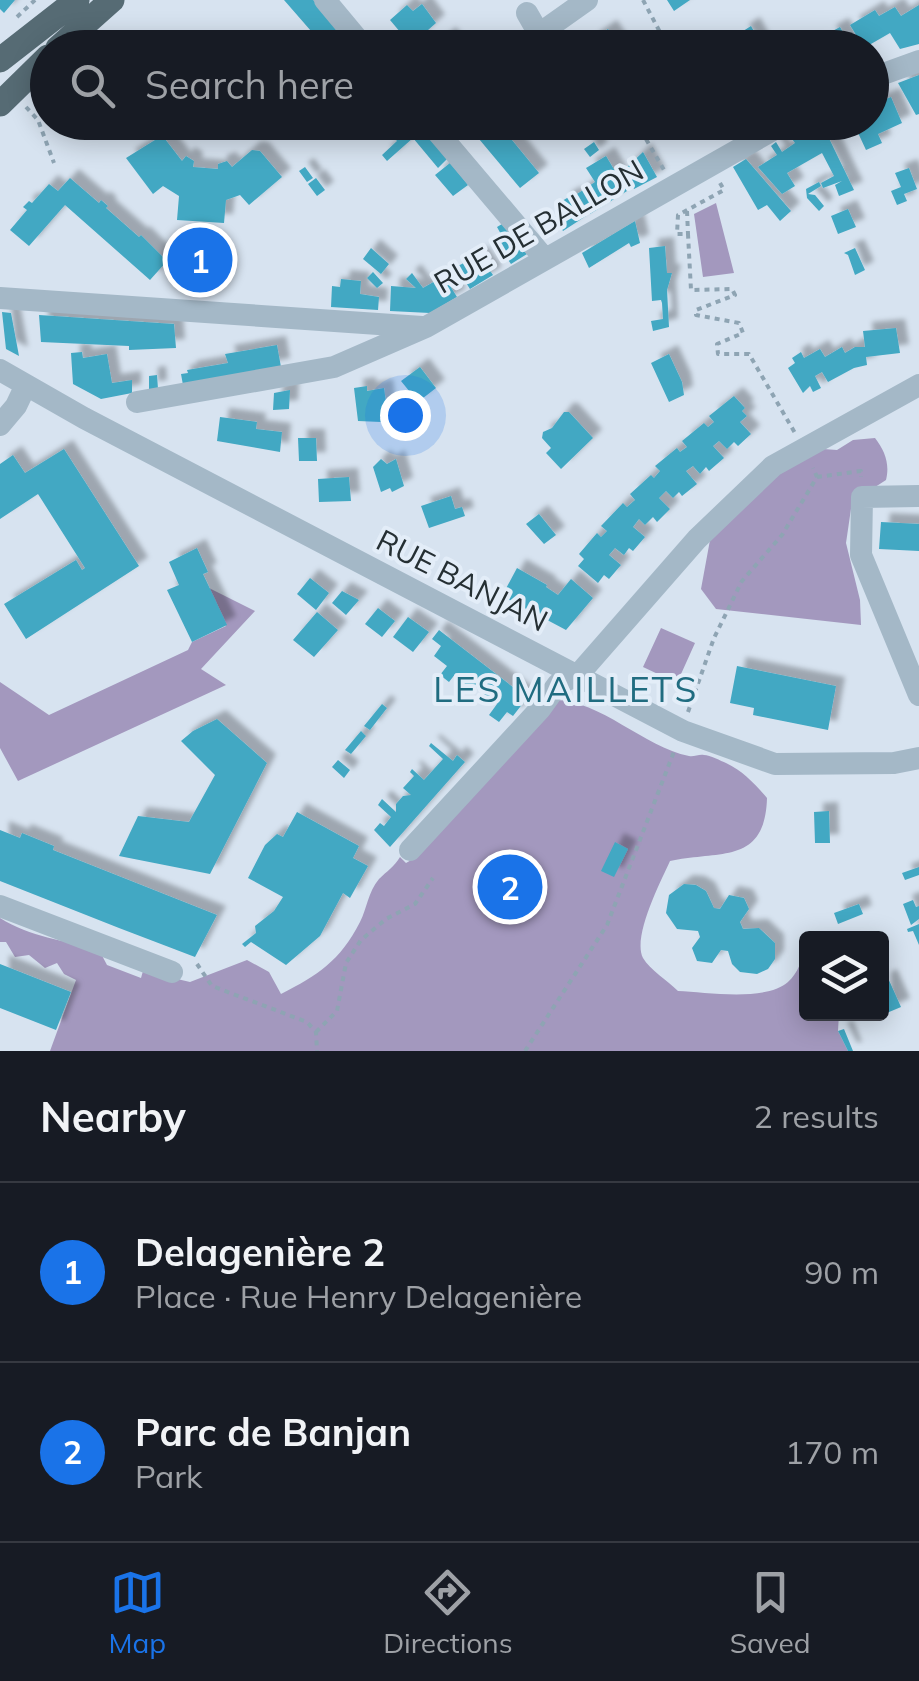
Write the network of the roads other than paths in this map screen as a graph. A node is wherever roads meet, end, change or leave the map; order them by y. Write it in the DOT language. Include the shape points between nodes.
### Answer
graph roads {
  1 [pos="77,0"];
  2 [pos="112,0"];
  3 [pos="325,0"];
  4 [pos="587,0"];
  5 [pos="526,13"];
  6 [pos="38,30"];
  7 [pos="78,30"];
  8 [pos="351,30"];
  9 [pos="537,30"];
  10 [pos="546,30"];
  11 [pos="30,37"];
  12 [pos="0,60"];
  13 [pos="919,61"];
  14 [pos="889,72"];
  15 [pos="30,75"];
  16 [pos="6,98"];
  17 [pos="444,140"];
  18 [pos="754,140"];
  19 [pos="545,258"];
  20 [pos="0,298"];
  21 [pos="426,327"];
  22 [pos="0,370"];
  23 [pos="26,385"];
  24 [pos="919,385"];
  25 [pos="137,402"];
  26 [pos="0,425"];
  27 [pos="919,496"];
  28 [pos="578,674"];
  29 [pos="919,695"];
  30 [pos="919,758"];
  31 [pos="410,850"];
  32 [pos="0,906"];
  33 [pos="172,972"];
  1 -- 6 [label="main road"];
  2 -- 7 [label="main road"];
  3 -- 8 [label="street"];
  4 -- 10 [label="street"];
  5 -- 9 [label="street"];
  11 -- 12 [label="main road"];
  13 -- 14 [label="street"];
  15 -- 16 [label="main road"];
  17 -- 19 [label="street"];
  18 -- 19 [label="street, RUE DE BALLON"];
  19 -- 21 [label="street, RUE DE BALLON"];
  20 -- 21 [label="street"];
  21 -- 25 [label="street, RUE DE BALLON" via="334,368"];
  22 -- 23 [label="street, RUE BANJAN"];
  23 -- 26 [label="street"];
  23 -- 28 [label="street, RUE BANJAN"];
  24 -- 28 [label="street" via="773,466 696,539"];
  27 -- 29 [label="street" via="862,497 861,555"];
  28 -- 30 [label="street, RUE BANJAN" via="682,731 774,764"];
  28 -- 31 [label="street" via="558,684"];
  32 -- 33 [label="street"];
}
